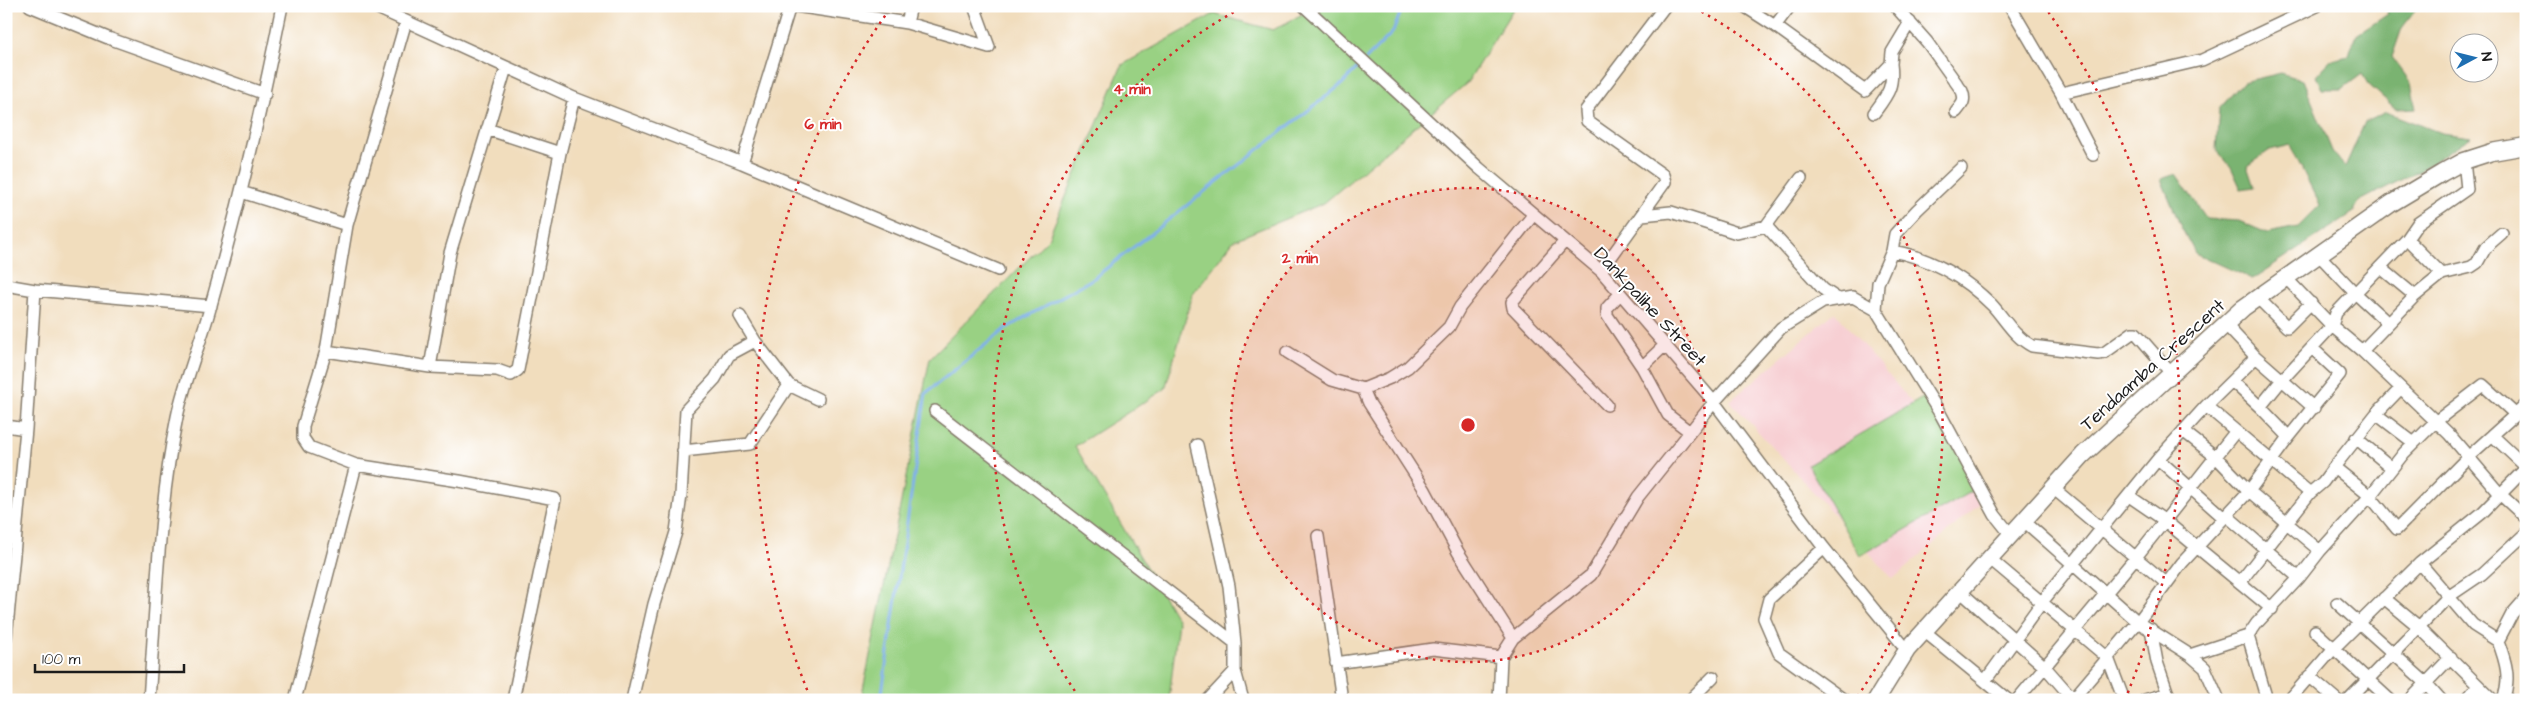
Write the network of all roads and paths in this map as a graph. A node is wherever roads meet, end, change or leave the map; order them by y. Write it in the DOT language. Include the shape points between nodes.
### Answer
graph roads {
  1 [pos="30,6"];
  2 [pos="282,6"];
  3 [pos="373,6"];
  4 [pos="790,6"];
  5 [pos="795,6"];
  6 [pos="912,6"];
  7 [pos="974,6"];
  8 [pos="1304,6"];
  9 [pos="1666,6"];
  10 [pos="1744,6"];
  11 [pos="1790,6"];
  12 [pos="1895,6"];
  13 [pos="2010,6"];
  14 [pos="2317,6"];
  15 [pos="392,10"];
  16 [pos="406,22"];
  17 [pos="1910,22"];
  18 [pos="908,23"];
  19 [pos="1775,26"];
  20 [pos="1891,64"];
  21 [pos="506,68"];
  22 [pos="2061,93"];
  23 [pos="265,94"];
  24 [pos="574,98"];
  25 [pos="1956,112"];
  26 [pos="1874,113"];
  27 [pos="487,129"];
  28 [pos="2526,146"];
  29 [pos="560,153"];
  30 [pos="2093,155"];
  31 [pos="2464,162"];
  32 [pos="742,163"];
  33 [pos="1961,168"];
  34 [pos="1801,178"];
  35 [pos="241,192"];
  36 [pos="1533,215"];
  37 [pos="1642,215"];
  38 [pos="347,224"];
  39 [pos="1766,226"];
  40 [pos="2502,233"];
  41 [pos="2407,239"];
  42 [pos="1564,242"];
  43 [pos="1892,251"];
  44 [pos="2319,254"];
  45 [pos="2380,266"];
  46 [pos="998,270"];
  47 [pos="1601,271"];
  48 [pos="2442,274"];
  49 [pos="2287,279"];
  50 [pos="6,285"];
  51 [pos="35,290"];
  52 [pos="2355,293"];
  53 [pos="1620,294"];
  54 [pos="2415,296"];
  55 [pos="2258,298"];
  56 [pos="1838,300"];
  57 [pos="2310,303"];
  58 [pos="211,306"];
  59 [pos="1876,310"];
  60 [pos="740,316"];
  61 [pos="2388,323"];
  62 [pos="2225,324"];
  63 [pos="2332,326"];
  64 [pos="755,342"];
  65 [pos="1665,345"];
  66 [pos="2312,348"];
  67 [pos="326,351"];
  68 [pos="2362,351"];
  69 [pos="1288,352"];
  70 [pos="2256,357"];
  71 [pos="430,367"];
  72 [pos="1642,367"];
  73 [pos="2170,372"];
  74 [pos="2232,381"];
  75 [pos="2281,381"];
  76 [pos="790,385"];
  77 [pos="1363,389"];
  78 [pos="2400,389"];
  79 [pos="818,400"];
  80 [pos="1714,402"];
  81 [pos="1607,405"];
  82 [pos="2526,405"];
  83 [pos="2206,406"];
  84 [pos="2260,407"];
  85 [pos="2314,408"];
  86 [pos="935,410"];
  87 [pos="2376,414"];
  88 [pos="2515,414"];
  89 [pos="2435,422"];
  90 [pos="6,426"];
  91 [pos="26,429"];
  92 [pos="2183,430"];
  93 [pos="2236,431"];
  94 [pos="1690,432"];
  95 [pos="2493,436"];
  96 [pos="2289,437"];
  97 [pos="2356,438"];
  98 [pos="2414,443"];
  99 [pos="1197,445"];
  100 [pos="683,452"];
  101 [pos="2468,457"];
  102 [pos="2216,458"];
  103 [pos="2158,459"];
  104 [pos="2271,461"];
  105 [pos="356,465"];
  106 [pos="2334,467"];
  107 [pos="2392,468"];
  108 [pos="2526,468"];
  109 [pos="2053,488"];
  110 [pos="2191,488"];
  111 [pos="2249,491"];
  112 [pos="2310,493"];
  113 [pos="2500,494"];
  114 [pos="2129,496"];
  115 [pos="2370,496"];
  116 [pos="2225,516"];
  117 [pos="2526,518"];
  118 [pos="2164,520"];
  119 [pos="2024,521"];
  120 [pos="2287,523"];
  121 [pos="2101,529"];
  122 [pos="2526,533"];
  123 [pos="2011,535"];
  124 [pos="1318,536"];
  125 [pos="2197,547"];
  126 [pos="1824,548"];
  127 [pos="2267,550"];
  128 [pos="2320,550"];
  129 [pos="2136,557"];
  130 [pos="1989,558"];
  131 [pos="2420,563"];
  132 [pos="2073,564"];
  133 [pos="2300,578"];
  134 [pos="2241,582"];
  135 [pos="2166,583"];
  136 [pos="1961,592"];
  137 [pos="2106,593"];
  138 [pos="2448,597"];
  139 [pos="2384,598"];
  140 [pos="2526,598"];
  141 [pos="2042,602"];
  142 [pos="2337,603"];
  143 [pos="2272,609"];
  144 [pos="2138,622"];
  145 [pos="2360,622"];
  146 [pos="2418,626"];
  147 [pos="2151,629"];
  148 [pos="2075,630"];
  149 [pos="7,631"];
  150 [pos="1924,631"];
  151 [pos="2315,631"];
  152 [pos="2248,636"];
  153 [pos="1512,638"];
  154 [pos="2015,641"];
  155 [pos="2498,641"];
  156 [pos="1235,644"];
  157 [pos="2334,648"];
  158 [pos="1907,650"];
  159 [pos="2392,653"];
  160 [pos="2190,655"];
  161 [pos="1501,657"];
  162 [pos="2451,657"];
  163 [pos="2108,658"];
  164 [pos="1336,663"];
  165 [pos="2045,667"];
  166 [pos="1235,671"];
  167 [pos="1713,676"];
  168 [pos="2308,676"];
  169 [pos="2367,679"];
  170 [pos="1985,681"];
  171 [pos="2426,683"];
  172 [pos="2478,686"];
  173 [pos="2169,696"];
  174 [pos="2073,699"];
  175 [pos="149,700"];
  176 [pos="294,700"];
  177 [pos="513,700"];
  178 [pos="632,700"];
  179 [pos="1208,700"];
  180 [pos="1243,700"];
  181 [pos="1342,700"];
  182 [pos="1499,700"];
  183 [pos="1690,700"];
  184 [pos="1844,700"];
  185 [pos="1876,700"];
  186 [pos="2008,700"];
  187 [pos="2017,700"];
  188 [pos="2124,700"];
  189 [pos="2145,700"];
  190 [pos="2219,700"];
  191 [pos="2267,700"];
  192 [pos="2289,700"];
  193 [pos="2338,700"];
  194 [pos="2348,700"];
  195 [pos="2390,700"];
  196 [pos="2410,700"];
  197 [pos="2442,700"];
  198 [pos="2466,700"];
  199 [pos="2493,700"];
  200 [pos="2503,700"];
  1 -- 23 [label="street" via="108,38"];
  2 -- 23 [label="street"];
  3 -- 15 [label="street"];
  4 -- 32 [label="street"];
  5 -- 18 [label="street"];
  6 -- 18 [label="street"];
  7 -- 18 [label="street" via="989,47"];
  8 -- 36 [label="street, Dankpalihe Street"];
  9 -- 37 [label="street" via="1586,110 1587,121 1663,175 1665,182"];
  10 -- 19 [label="street"];
  11 -- 19 [label="street"];
  12 -- 17 [label="street"];
  13 -- 22 [label="street"];
  14 -- 22 [label="street" via="2202,60"];
  15 -- 16 [label="street"];
  16 -- 21 [label="street"];
  16 -- 38 [label="street"];
  17 -- 20 [label="street" via="1892,52"];
  17 -- 25 [label="street" via="1962,91 1963,104"];
  19 -- 20 [label="street" via="1865,91"];
  20 -- 26 [label="street" via="1893,81"];
  21 -- 24 [label="street"];
  21 -- 27 [label="street"];
  22 -- 30 [label="street"];
  23 -- 35 [label="street"];
  24 -- 29 [label="street"];
  24 -- 32 [label="street"];
  27 -- 29 [label="street"];
  27 -- 71 [label="street" via="450,253"];
  28 -- 31 [label="street, Tendaamba Crescent" via="2492,152"];
  29 -- 71 [label="street" via="518,370 510,375 497,370"];
  31 -- 41 [label="street" via="2468,189 2418,223"];
  31 -- 44 [label="street, Tendaamba Crescent" via="2392,203"];
  32 -- 46 [label="street"];
  33 -- 43 [label="street" via="1895,234"];
  34 -- 39 [label="street"];
  35 -- 38 [label="street"];
  35 -- 58 [label="street"];
  36 -- 42 [label="street, Dankpalihe Street"];
  36 -- 77 [label="street" via="1460,307 1449,327 1408,367"];
  37 -- 39 [label="street" via="1671,212 1737,233"];
  37 -- 47 [label="street"];
  38 -- 67 [label="street"];
  39 -- 56 [label="street" via="1823,289"];
  40 -- 48 [label="street" via="2486,247 2477,263"];
  41 -- 45 [label="street"];
  41 -- 48 [label="street"];
  42 -- 47 [label="street, Dankpalihe Street"];
  42 -- 81 [label="street" via="1512,302 1513,308"];
  43 -- 59 [label="street" via="1878,283"];
  43 -- 73 [label="street" via="1934,263 1961,279 1991,305 2023,342 2032,346 2098,354 2136,333"];
  44 -- 49 [label="street, Tendaamba Crescent"];
  44 -- 52 [label="street"];
  45 -- 52 [label="street"];
  45 -- 54 [label="street"];
  47 -- 53 [label="street, Dankpalihe Street"];
  48 -- 54 [label="street"];
  49 -- 55 [label="street, Tendaamba Crescent"];
  49 -- 57 [label="street"];
  50 -- 51 [label="street"];
  51 -- 58 [label="street"];
  51 -- 91 [label="street"];
  52 -- 61 [label="street"];
  52 -- 63 [label="street" via="2336,313"];
  53 -- 65 [label="street, Dankpalihe Street"];
  53 -- 72 [label="street" via="1607,308 1608,315"];
  54 -- 61 [label="street"];
  55 -- 57 [label="street" via="2287,327"];
  55 -- 62 [label="street, Tendaamba Crescent"];
  56 -- 59 [label="street" via="1853,296"];
  56 -- 80 [label="street" via="1823,302 1781,328"];
  57 -- 63 [label="street"];
  58 -- 175 [label="street" via="177,415 167,474"];
  59 -- 123 [label="street" via="1941,416 1995,515"];
  60 -- 64 [label="street"];
  61 -- 68 [label="street"];
  62 -- 70 [label="street"];
  62 -- 73 [label="street, Tendaamba Crescent"];
  63 -- 66 [label="street"];
  63 -- 68 [label="street"];
  64 -- 76 [label="street"];
  64 -- 100 [label="street" via="729,355 715,379 686,410"];
  65 -- 72 [label="street"];
  65 -- 80 [label="street, Dankpalihe Street"];
  66 -- 75 [label="street"];
  66 -- 85 [label="street" via="2340,374"];
  67 -- 71 [label="street"];
  67 -- 105 [label="street" via="303,426 303,438 309,447"];
  68 -- 78 [label="street"];
  69 -- 77 [label="street" via="1332,380"];
  70 -- 74 [label="street"];
  70 -- 75 [label="street"];
  72 -- 94 [label="street" via="1668,415"];
  73 -- 109 [label="street, Tendaamba Crescent" via="2101,436"];
  74 -- 83 [label="street"];
  74 -- 84 [label="street"];
  75 -- 84 [label="street"];
  75 -- 85 [label="street"];
  76 -- 79 [label="street"];
  76 -- 100 [label="street" via="750,444"];
  77 -- 153 [label="street"];
  78 -- 87 [label="street"];
  78 -- 89 [label="street"];
  80 -- 94 [label="street"];
  80 -- 126 [label="street, Dankpalihe Street"];
  82 -- 88 [label="street"];
  83 -- 92 [label="street"];
  83 -- 93 [label="street"];
  84 -- 96 [label="street"];
  85 -- 96 [label="street"];
  86 -- 156 [label="street"];
  87 -- 97 [label="street"];
  87 -- 98 [label="street"];
  88 -- 89 [label="street" via="2483,385"];
  88 -- 95 [label="street"];
  89 -- 98 [label="street"];
  89 -- 101 [label="street"];
  90 -- 91 [label="street"];
  91 -- 149 [label="street"];
  92 -- 102 [label="street"];
  92 -- 103 [label="street"];
  93 -- 102 [label="street"];
  93 -- 104 [label="street"];
  94 -- 153 [label="street" via="1638,498 1591,575"];
  95 -- 101 [label="street"];
  95 -- 108 [label="street"];
  96 -- 104 [label="street"];
  97 -- 106 [label="street"];
  97 -- 107 [label="street"];
  98 -- 107 [label="street"];
  99 -- 156 [label="street" via="1229,586"];
  100 -- 178 [label="street" via="676,532 654,604"];
  101 -- 113 [label="street"];
  101 -- 115 [label="street" via="2397,529"];
  102 -- 110 [label="street"];
  102 -- 111 [label="street"];
  103 -- 110 [label="street"];
  103 -- 114 [label="street"];
  104 -- 111 [label="street"];
  104 -- 112 [label="street"];
  105 -- 176 [label="street"];
  105 -- 177 [label="street" via="555,500"];
  106 -- 112 [label="street"];
  106 -- 115 [label="street"];
  107 -- 115 [label="street"];
  108 -- 113 [label="street"];
  109 -- 119 [label="street, Tendaamba Crescent"];
  109 -- 121 [label="street"];
  110 -- 116 [label="street"];
  110 -- 118 [label="street"];
  111 -- 116 [label="street"];
  111 -- 120 [label="street"];
  112 -- 120 [label="street"];
  113 -- 117 [label="street"];
  113 -- 131 [label="street" via="2482,513"];
  114 -- 118 [label="street"];
  114 -- 121 [label="street"];
  115 -- 128 [label="street"];
  116 -- 125 [label="street"];
  116 -- 127 [label="street"];
  118 -- 125 [label="street"];
  118 -- 129 [label="street"];
  119 -- 123 [label="street, Tendaamba Crescent"];
  119 -- 132 [label="street"];
  120 -- 127 [label="street"];
  120 -- 128 [label="street"];
  121 -- 129 [label="street"];
  121 -- 132 [label="street"];
  122 -- 138 [label="street" via="2482,574"];
  123 -- 130 [label="street, Tendaamba Crescent"];
  124 -- 164 [label="street"];
  125 -- 134 [label="street"];
  125 -- 135 [label="street"];
  126 -- 158 [label="street, Dankpalihe Street"];
  126 -- 184 [label="street" via="1769,599 1764,618 1779,653"];
  127 -- 133 [label="street"];
  127 -- 134 [label="street"];
  128 -- 133 [label="street"];
  129 -- 135 [label="street"];
  129 -- 137 [label="street"];
  130 -- 136 [label="street, Tendaamba Crescent"];
  130 -- 141 [label="street"];
  131 -- 138 [label="street"];
  131 -- 139 [label="street"];
  132 -- 137 [label="street"];
  132 -- 141 [label="street"];
  133 -- 143 [label="street"];
  134 -- 143 [label="street"];
  135 -- 144 [label="street"];
  136 -- 150 [label="street, Tendaamba Crescent"];
  136 -- 154 [label="street"];
  137 -- 144 [label="street"];
  137 -- 148 [label="street"];
  138 -- 146 [label="street"];
  138 -- 155 [label="street" via="2472,625"];
  139 -- 145 [label="street"];
  139 -- 146 [label="street"];
  140 -- 155 [label="street" via="2512,614"];
  141 -- 148 [label="street"];
  141 -- 154 [label="street"];
  142 -- 145 [label="street"];
  143 -- 152 [label="street"];
  144 -- 147 [label="street"];
  144 -- 163 [label="street"];
  145 -- 157 [label="street"];
  145 -- 159 [label="street"];
  146 -- 159 [label="street"];
  146 -- 162 [label="street"];
  147 -- 160 [label="street"];
  147 -- 173 [label="street" via="2157,662"];
  148 -- 163 [label="street"];
  148 -- 165 [label="street"];
  150 -- 158 [label="street, Tendaamba Crescent"];
  150 -- 170 [label="street"];
  151 -- 157 [label="street"];
  152 -- 160 [label="street"];
  152 -- 191 [label="street"];
  153 -- 161 [label="street"];
  154 -- 165 [label="street"];
  154 -- 170 [label="street"];
  155 -- 200 [label="street" via="2509,685"];
  156 -- 166 [label="street"];
  157 -- 168 [label="street"];
  157 -- 169 [label="street"];
  158 -- 185 [label="street, Tendaamba Crescent"];
  159 -- 169 [label="street"];
  159 -- 171 [label="street"];
  160 -- 190 [label="street" via="2205,668"];
  161 -- 164 [label="street" via="1432,649"];
  161 -- 182 [label="street"];
  162 -- 171 [label="street"];
  162 -- 172 [label="street"];
  163 -- 174 [label="street"];
  163 -- 188 [label="street"];
  164 -- 181 [label="street"];
  165 -- 174 [label="street"];
  165 -- 187 [label="street"];
  166 -- 179 [label="street"];
  166 -- 180 [label="street"];
  167 -- 183 [label="street"];
  168 -- 192 [label="street"];
  168 -- 193 [label="street"];
  169 -- 194 [label="street"];
  169 -- 195 [label="street"];
  170 -- 186 [label="street"];
  171 -- 196 [label="street"];
  171 -- 197 [label="street"];
  172 -- 198 [label="street"];
  172 -- 199 [label="street"];
  173 -- 189 [label="street"];
}
